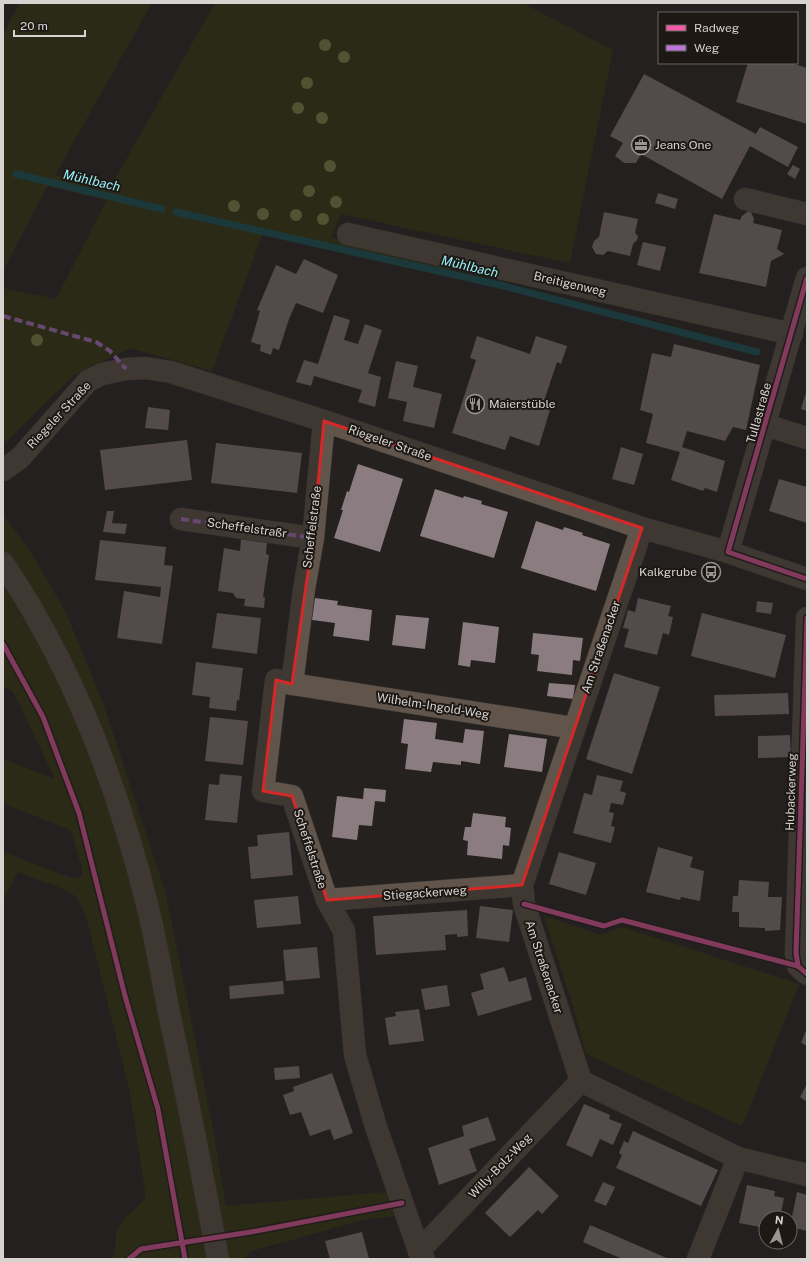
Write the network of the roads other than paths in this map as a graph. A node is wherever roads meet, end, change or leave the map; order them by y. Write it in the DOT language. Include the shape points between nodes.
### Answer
graph roads {
  1 [pos="745,199"];
  2 [pos="807,214"];
  3 [pos="348,234"];
  4 [pos="807,278"];
  5 [pos="792,334"];
  6 [pos="324,421"];
  7 [pos="765,425"];
  8 [pos="807,438"];
  9 [pos="3,470"];
  10 [pos="181,519"];
  11 [pos="642,528"];
  12 [pos="313,538"];
  13 [pos="728,552"];
  14 [pos="3,563"];
  15 [pos="807,579"];
  16 [pos="807,618"];
  17 [pos="292,684"];
  18 [pos="574,728"];
  19 [pos="522,885"];
  20 [pos="327,900"];
  21 [pos="802,970"];
  22 [pos="581,1081"];
  23 [pos="738,1158"];
  24 [pos="807,1175"];
  25 [pos="422,1255"];
  26 [pos="218,1259"];
  27 [pos="698,1259"];
  1 -- 2 [label="street"];
  3 -- 5 [label="street, Breitigenweg"];
  4 -- 5 [label="street, Tullastraße"];
  5 -- 7 [label="street, Tullastraße"];
  6 -- 9 [label="street, Riegeler Straße" via="171,372 145,368 126,369 102,374 88,381 20,458"];
  6 -- 11 [label="street, Riegeler Straße"];
  6 -- 12 [label="street, Scheffelstraße"];
  7 -- 8 [label="street"];
  7 -- 13 [label="street, Tullastraße"];
  10 -- 12 [label="street, Scheffelstraßr"];
  11 -- 13 [label="street, Riegeler Straße"];
  11 -- 18 [label="street, Am Straßenacker"];
  12 -- 17 [label="street, Scheffelstraße"];
  13 -- 15 [label="street, Riegeler Straße"];
  14 -- 26 [label="street" via="24,594 78,696 116,795 147,905"];
  16 -- 21 [label="street, Hubackerweg" via="796,945"];
  17 -- 18 [label="street, Wilhelm-Ingold-Weg"];
  17 -- 20 [label="street, Scheffelstraße" via="276,680 263,791 292,796"];
  18 -- 19 [label="street, Am Straßenacker"];
  19 -- 20 [label="street, Stiegackerweg"];
  19 -- 22 [label="street, Am Straßenacker" via="524,904"];
  20 -- 25 [label="street, Scheffelstraße" via="344,930 355,1055 376,1127"];
  22 -- 23 [label="street"];
  22 -- 25 [label="street, Willy-Bolz-Weg"];
  23 -- 24 [label="street"];
  23 -- 27 [label="street"];
}
